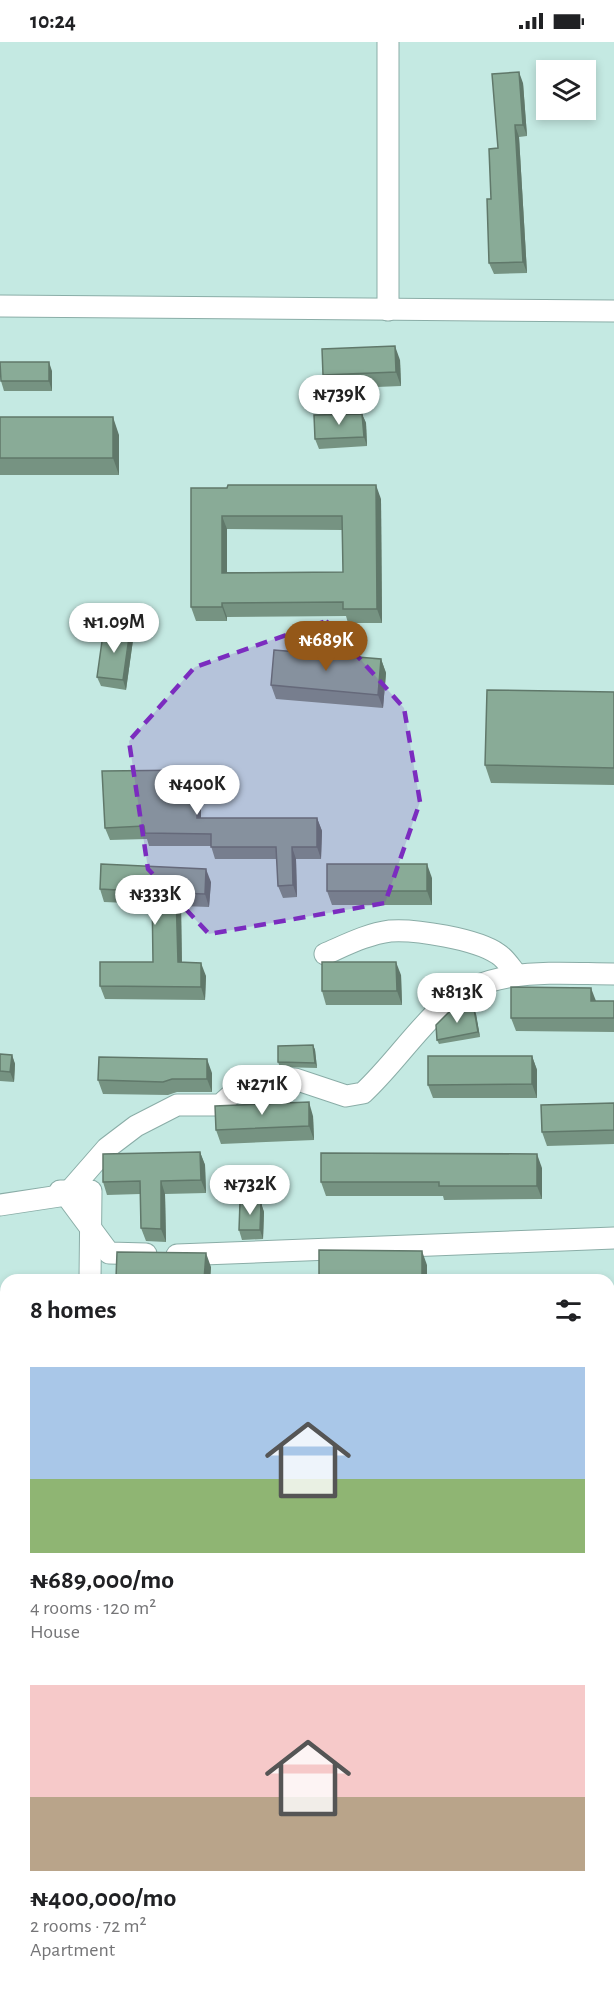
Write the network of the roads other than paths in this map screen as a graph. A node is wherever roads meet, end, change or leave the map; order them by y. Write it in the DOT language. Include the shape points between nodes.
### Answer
graph roads {
  1 [pos="388,42"];
  2 [pos="0,306"];
  3 [pos="388,310"];
  4 [pos="614,311"];
  5 [pos="325,954"];
  6 [pos="516,974"];
  7 [pos="614,974"];
  8 [pos="0,1191"];
  9 [pos="66,1195"];
  10 [pos="0,1205"];
  11 [pos="614,1238"];
  12 [pos="90,1274"];
  1 -- 3 [label="street"];
  2 -- 3 [label="street"];
  3 -- 4 [label="street"];
  5 -- 6 [label="street" via="368,936 392,931 418,933 457,938 498,954"];
  6 -- 7 [label="street"];
  6 -- 9 [label="street" via="486,984 442,1007 363,1093 346,1096 295,1079 248,1080 220,1105 177,1105 136,1126 107,1148"];
  8 -- 12 [label="street" via="91,1191"];
  9 -- 10 [label="street"];
  9 -- 11 [label="street" via="109,1253 179,1255"];
}
